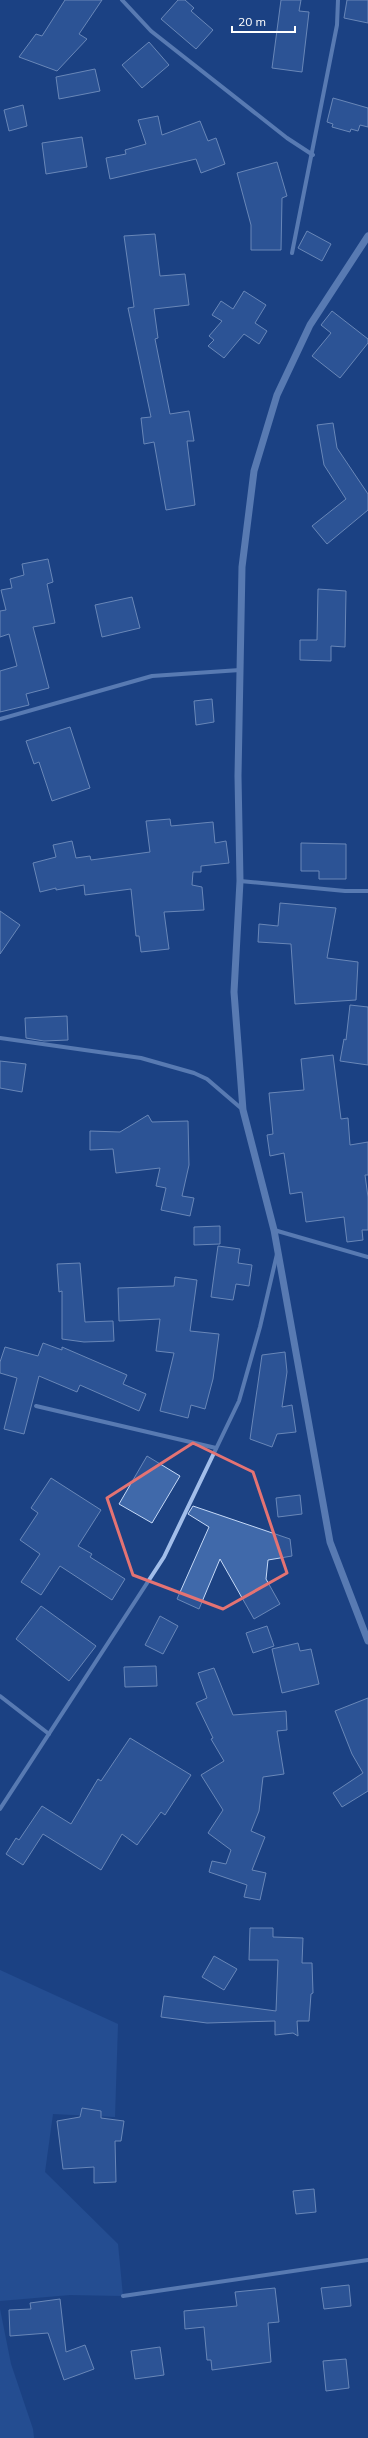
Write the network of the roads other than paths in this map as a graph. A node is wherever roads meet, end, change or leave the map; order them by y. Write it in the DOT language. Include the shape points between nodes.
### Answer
graph roads {
  1 [pos="122,0"];
  2 [pos="338,0"];
  3 [pos="313,155"];
  4 [pos="368,236"];
  5 [pos="292,253"];
  6 [pos="240,670"];
  7 [pos="0,719"];
  8 [pos="240,881"];
  9 [pos="368,891"];
  10 [pos="0,1038"];
  11 [pos="243,1110"];
  12 [pos="274,1230"];
  13 [pos="278,1251"];
  14 [pos="368,1257"];
  15 [pos="36,1406"];
  16 [pos="216,1448"];
  17 [pos="368,1641"];
  18 [pos="0,1696"];
  19 [pos="49,1734"];
  20 [pos="0,1809"];
  21 [pos="368,2260"];
  22 [pos="123,2296"];
  1 -- 3 [label="street" via="151,31 287,138"];
  2 -- 3 [label="street" via="337,25"];
  3 -- 5 [label="street"];
  4 -- 6 [label="street" via="310,325 277,395 254,471 242,567"];
  6 -- 7 [label="street" via="152,676"];
  6 -- 8 [label="street"];
  8 -- 9 [label="street"];
  8 -- 11 [label="street" via="234,992"];
  10 -- 11 [label="street" via="141,1058 194,1073 207,1079"];
  11 -- 12 [label="street"];
  12 -- 13 [label="street"];
  12 -- 14 [label="street"];
  13 -- 16 [label="street" via="242,1389"];
  13 -- 17 [label="street" via="330,1542"];
  15 -- 16 [label="street"];
  16 -- 19 [label="street" via="164,1558"];
  18 -- 19 [label="street"];
  19 -- 20 [label="street"];
  21 -- 22 [label="street"];
}
